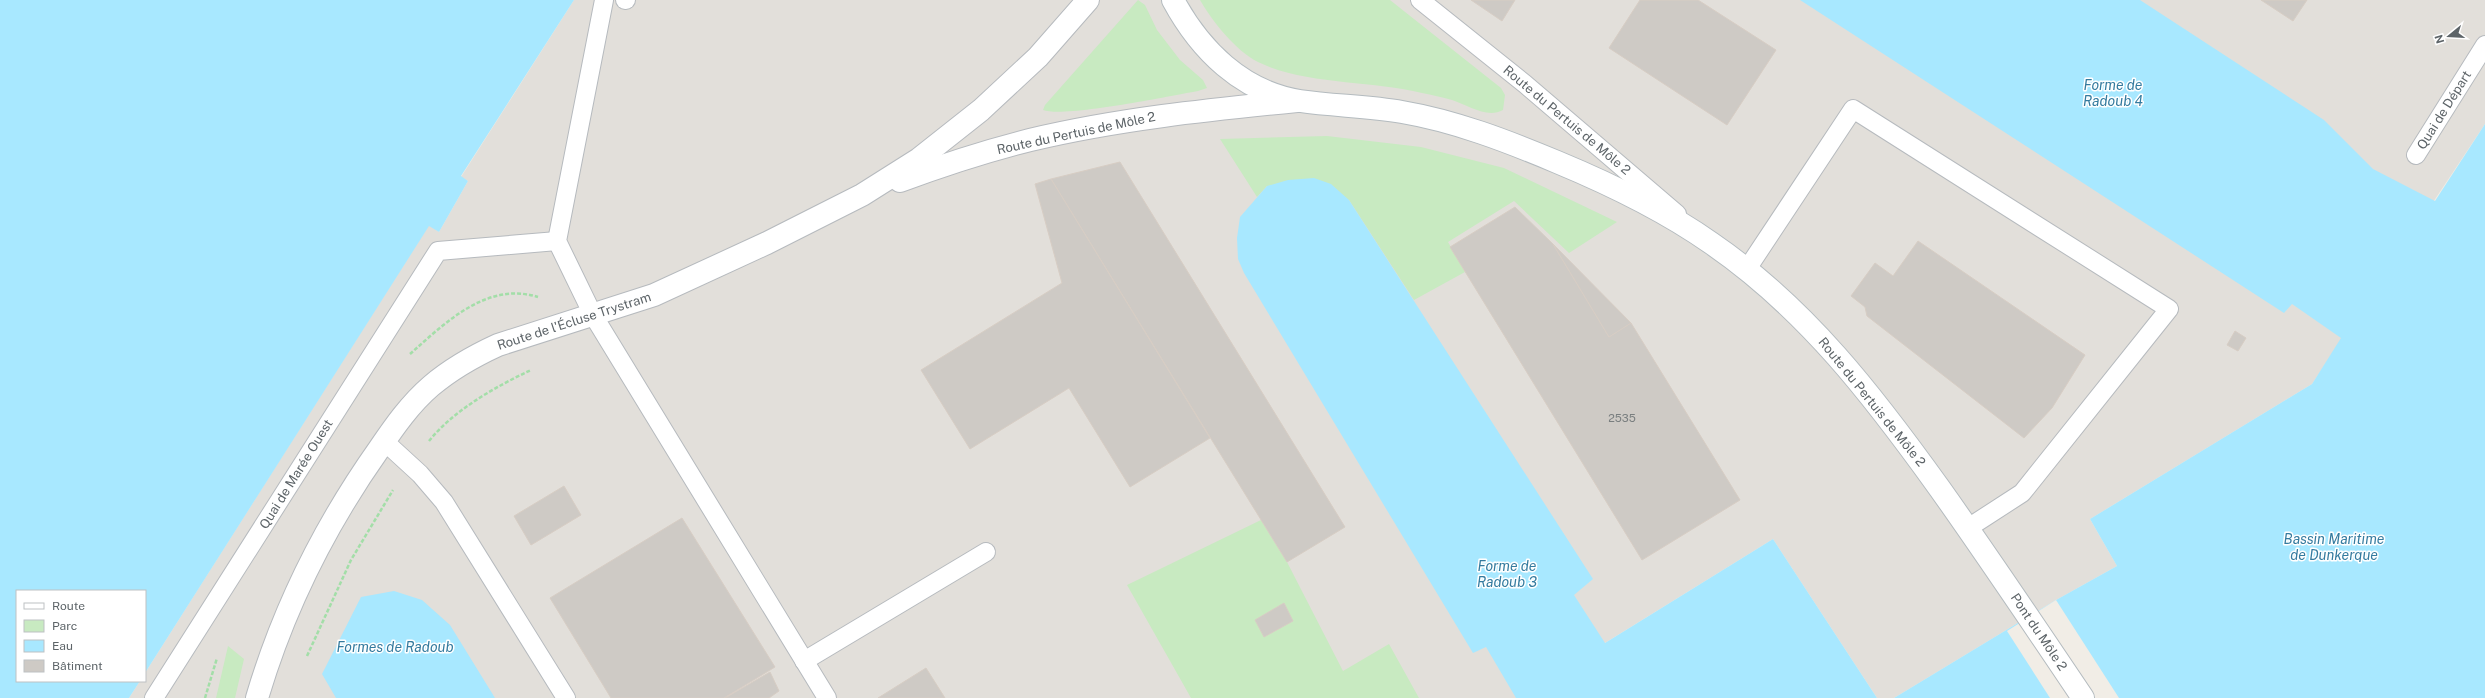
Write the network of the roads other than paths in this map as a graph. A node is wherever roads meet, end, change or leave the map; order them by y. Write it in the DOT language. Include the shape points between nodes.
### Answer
graph roads {
  1 [pos="604,0"];
  2 [pos="1088,0"];
  3 [pos="1173,0"];
  4 [pos="1420,0"];
  5 [pos="2485,45"];
  6 [pos="1297,101"];
  7 [pos="2416,154"];
  8 [pos="862,195"];
  9 [pos="557,241"];
  10 [pos="1711,243"];
  11 [pos="1746,269"];
  12 [pos="593,316"];
  13 [pos="384,441"];
  14 [pos="1968,528"];
  15 [pos="986,552"];
  16 [pos="1994,565"];
  17 [pos="804,660"];
  18 [pos="154,698"];
  19 [pos="257,698"];
  20 [pos="566,698"];
  21 [pos="827,698"];
  22 [pos="2083,698"];
  1 -- 9 [label="lane"];
  2 -- 8 [label="street, Route de l'Écluse Trystram" via="1038,57 981,110 919,159"];
  3 -- 6 [label="street, Route du Pertuis de Môle 2" via="1201,43 1227,69 1259,88"];
  4 -- 10 [label="lane, Route du Pertuis de Môle 2" via="1525,84"];
  5 -- 7 [label="lane, Quai de Départ"];
  6 -- 8 [label="street, Route du Pertuis de Môle 2" via="1166,115 1030,140 968,157"];
  6 -- 10 [label="street, Route du Pertuis de Môle 2" via="1401,112 1431,118 1487,136 1557,162 1598,181 1673,219"];
  8 -- 12 [label="street, Route de l'Écluse Trystram" via="767,243 654,295"];
  9 -- 12 [label="lane"];
  9 -- 18 [label="lane, Quai de Marée Ouest" via="438,251"];
  10 -- 11 [label="street, Route du Pertuis de Môle 2"];
  11 -- 14 [label="street, Route du Pertuis de Môle 2" via="1792,309 1839,357 1892,423"];
  11 -- 14 [label="lane" via="1854,109 2169,309 2022,493"];
  12 -- 13 [label="street, Route de l'Écluse Trystram" via="520,337 474,356 431,386"];
  12 -- 17 [label="lane"];
  13 -- 19 [label="street, Route de l'Écluse Trystram" via="352,489 307,572"];
  13 -- 20 [label="lane" via="432,488 455,518"];
  14 -- 16 [label="street, Route du Pertuis de Môle 2"];
  15 -- 17 [label="lane"];
  16 -- 22 [label="street, Pont du Môle 2"];
  17 -- 21 [label="lane"];
}
